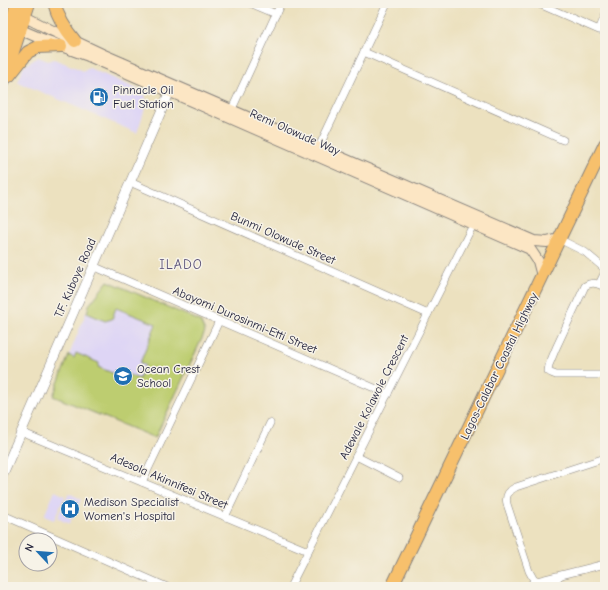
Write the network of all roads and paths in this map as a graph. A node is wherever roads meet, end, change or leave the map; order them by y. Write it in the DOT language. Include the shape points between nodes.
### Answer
graph roads {
  1 [pos="8,3"];
  2 [pos="17,3"];
  3 [pos="29,3"];
  4 [pos="54,3"];
  5 [pos="250,3"];
  6 [pos="281,3"];
  7 [pos="387,3"];
  8 [pos="537,3"];
  9 [pos="276,14"];
  10 [pos="605,16"];
  11 [pos="25,17"];
  12 [pos="17,25"];
  13 [pos="3,29"];
  14 [pos="75,41"];
  15 [pos="61,46"];
  16 [pos="3,51"];
  17 [pos="364,52"];
  18 [pos="3,82"];
  19 [pos="3,85"];
  20 [pos="170,91"];
  21 [pos="232,109"];
  22 [pos="563,140"];
  23 [pos="605,144"];
  24 [pos="317,151"];
  25 [pos="130,182"];
  26 [pos="476,220"];
  27 [pos="559,239"];
  28 [pos="93,266"];
  29 [pos="605,269"];
  30 [pos="605,272"];
  31 [pos="542,276"];
  32 [pos="602,286"];
  33 [pos="428,314"];
  34 [pos="219,321"];
  35 [pos="605,375"];
  36 [pos="388,394"];
  37 [pos="270,423"];
  38 [pos="21,432"];
  39 [pos="356,456"];
  40 [pos="605,458"];
  41 [pos="3,474"];
  42 [pos="400,478"];
  43 [pos="142,482"];
  44 [pos="3,515"];
  45 [pos="225,517"];
  46 [pos="308,551"];
  47 [pos="605,564"];
  48 [pos="560,576"];
  49 [pos="533,584"];
  50 [pos="167,587"];
  51 [pos="290,587"];
  52 [pos="392,587"];
  53 [pos="544,587"];
  54 [pos="548,587"];
  1 -- 12 [label="highway" via="9,14"];
  2 -- 12 [label="highway"];
  3 -- 11 [label="highway"];
  4 -- 14 [label="highway" via="57,15"];
  5 -- 9 [label="street"];
  6 -- 9 [label="street"];
  7 -- 17 [label="street"];
  8 -- 10 [label="street" via="599,30"];
  9 -- 21 [label="street"];
  11 -- 12 [label="highway"];
  11 -- 14 [label="main road, Remi Olowude Way"];
  12 -- 13 [label="highway"];
  12 -- 15 [label="main road, Remi Olowude Way"];
  12 -- 16 [label="highway"];
  12 -- 18 [label="highway"];
  14 -- 21 [label="main road, Remi Olowude Way"];
  15 -- 19 [label="highway" via="38,47 28,52"];
  15 -- 20 [label="main road, Remi Olowude Way"];
  17 -- 22 [label="street"];
  17 -- 24 [label="street"];
  20 -- 24 [label="main road, Remi Olowude Way"];
  20 -- 25 [label="street, T.F. Kuboye Road"];
  21 -- 24 [label="main road, Remi Olowude Way"];
  23 -- 27 [label="highway, Lagos-Calabar Coastal Highway"];
  24 -- 26 [label="main road, Remi Olowude Way"];
  25 -- 28 [label="street, T.F. Kuboye Road"];
  25 -- 33 [label="street, Bunmi Olowude Street"];
  26 -- 27 [label="main road, Remi Olowude Way" via="534,241 547,242"];
  26 -- 31 [label="main road, Remi Olowude Way" via="530,249 538,261"];
  26 -- 33 [label="street, Adewale Kolawole Crescent"];
  27 -- 29 [label="street" via="585,252"];
  27 -- 31 [label="highway, Lagos-Calabar Coastal Highway"];
  28 -- 34 [label="street, Abayomi Durosinmi-Etti Street"];
  28 -- 38 [label="street, T.F. Kuboye Road"];
  30 -- 32 [label="street"];
  31 -- 52 [label="highway, Lagos-Calabar Coastal Highway"];
  32 -- 35 [label="street" via="589,283 585,286 548,371 556,375"];
  33 -- 36 [label="street, Adewale Kolawole Crescent"];
  34 -- 36 [label="street, Abayomi Durosinmi-Etti Street"];
  34 -- 43 [label="street"];
  36 -- 39 [label="street, Adewale Kolawole Crescent"];
  37 -- 45 [label="street"];
  38 -- 41 [label="street, T.F. Kuboye Road"];
  38 -- 43 [label="street, Adesola Akinnifesi Street"];
  39 -- 42 [label="street"];
  39 -- 46 [label="street, Adewale Kolawole Crescent"];
  40 -- 49 [label="street" via="510,490 506,496"];
  43 -- 45 [label="street, Adesola Akinnifesi Street"];
  44 -- 50 [label="street"];
  45 -- 46 [label="street, Adesola Akinnifesi Street"];
  46 -- 51 [label="street, Adewale Kolawole Crescent"];
  47 -- 48 [label="street"];
  48 -- 49 [label="street"];
  48 -- 54 [label="street"];
  49 -- 53 [label="street" via="543,583"];
}
